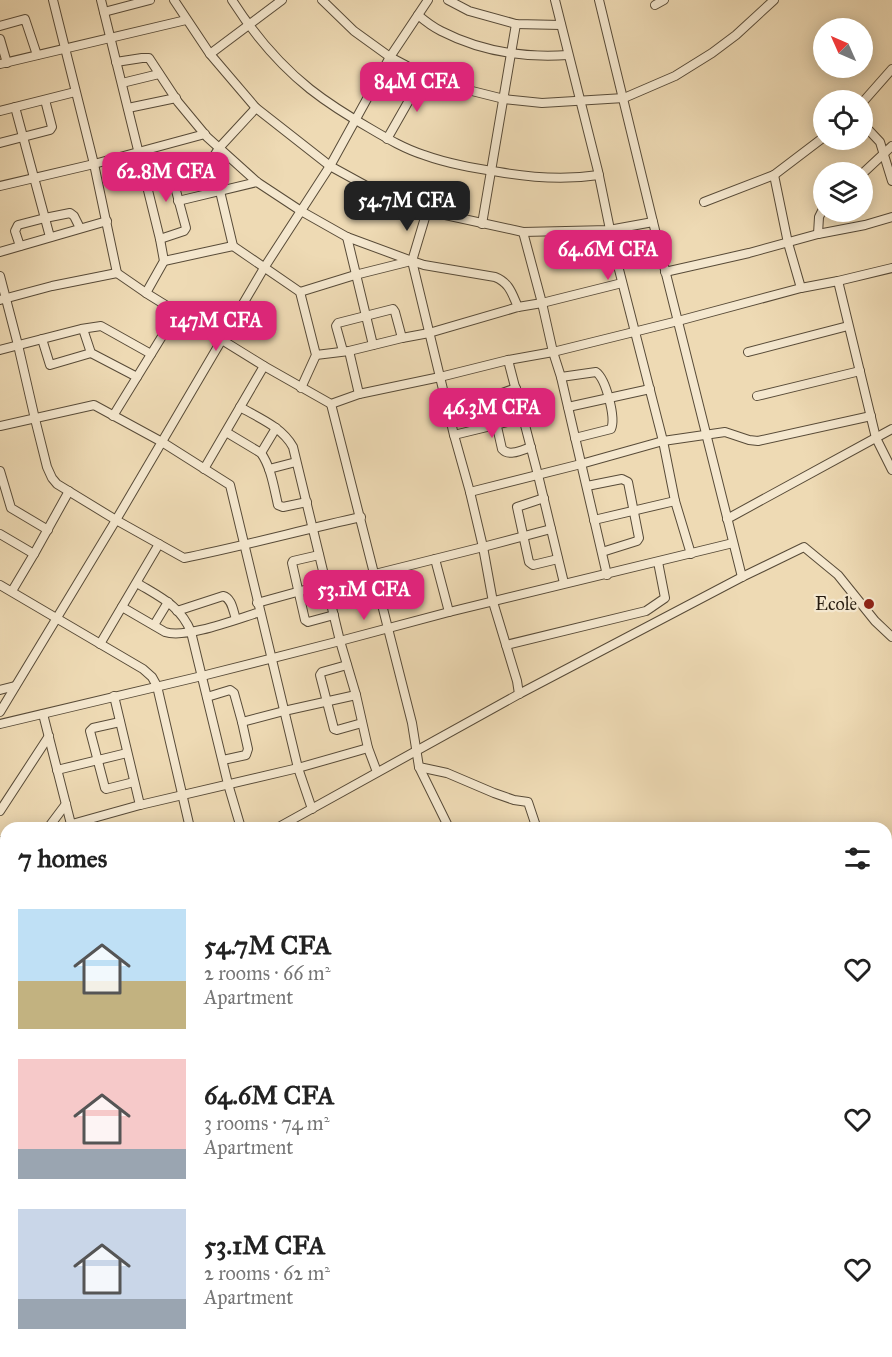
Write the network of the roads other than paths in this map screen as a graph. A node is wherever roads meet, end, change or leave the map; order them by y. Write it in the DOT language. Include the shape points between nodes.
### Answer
graph roads {
  1 [pos="53,0"];
  2 [pos="101,0"];
  3 [pos="150,0"];
  4 [pos="174,0"];
  5 [pos="232,0"];
  6 [pos="282,0"];
  7 [pos="322,0"];
  8 [pos="428,0"];
  9 [pos="448,0"];
  10 [pos="555,0"];
  11 [pos="599,0"];
  12 [pos="664,0"];
  13 [pos="774,0"];
  14 [pos="655,5"];
  15 [pos="104,12"];
  16 [pos="418,15"];
  17 [pos="186,20"];
  18 [pos="250,24"];
  19 [pos="516,24"];
  20 [pos="561,25"];
  21 [pos="0,26"];
  22 [pos="110,38"];
  23 [pos="0,39"];
  24 [pos="64,48"];
  25 [pos="510,53"];
  26 [pos="210,54"];
  27 [pos="37,55"];
  28 [pos="568,55"];
  29 [pos="390,57"];
  30 [pos="117,62"];
  31 [pos="3,64"];
  32 [pos="892,69"];
  33 [pos="159,74"];
  34 [pos="424,74"];
  35 [pos="122,83"];
  36 [pos="873,91"];
  37 [pos="75,92"];
  38 [pos="176,98"];
  39 [pos="624,98"];
  40 [pos="504,99"];
  41 [pos="45,100"];
  42 [pos="581,102"];
  43 [pos="15,107"];
  44 [pos="128,108"];
  45 [pos="256,108"];
  46 [pos="0,111"];
  47 [pos="355,120"];
  48 [pos="205,134"];
  49 [pos="873,134"];
  50 [pos="24,137"];
  51 [pos="387,139"];
  52 [pos="0,143"];
  53 [pos="813,145"];
  54 [pos="892,146"];
  55 [pos="219,148"];
  56 [pos="139,152"];
  57 [pos="885,154"];
  58 [pos="94,164"];
  59 [pos="873,164"];
  60 [pos="330,166"];
  61 [pos="492,171"];
  62 [pos="891,171"];
  63 [pos="599,175"];
  64 [pos="774,175"];
  65 [pos="145,176"];
  66 [pos="34,178"];
  67 [pos="892,181"];
  68 [pos="257,182"];
  69 [pos="0,186"];
  70 [pos="221,190"];
  71 [pos="178,201"];
  72 [pos="704,202"];
  73 [pos="301,211"];
  74 [pos="427,211"];
  75 [pos="45,218"];
  76 [pos="892,218"];
  77 [pos="107,221"];
  78 [pos="653,222"];
  79 [pos="819,222"];
  80 [pos="482,224"];
  81 [pos="80,228"];
  82 [pos="609,230"];
  83 [pos="523,232"];
  84 [pos="818,234"];
  85 [pos="50,237"];
  86 [pos="347,237"];
  87 [pos="160,238"];
  88 [pos="788,243"];
  89 [pos="20,246"];
  90 [pos="233,246"];
  91 [pos="0,252"];
  92 [pos="164,261"];
  93 [pos="412,261"];
  94 [pos="264,268"];
  95 [pos="892,268"];
  96 [pos="665,272"];
  97 [pos="117,273"];
  98 [pos="355,275"];
  99 [pos="0,276"];
  100 [pos="837,281"];
  101 [pos="622,283"];
  102 [pos="801,288"];
  103 [pos="300,292"];
  104 [pos="146,293"];
  105 [pos="3,299"];
  106 [pos="542,303"];
  107 [pos="518,308"];
  108 [pos="177,312"];
  109 [pos="366,316"];
  110 [pos="678,321"];
  111 [pos="848,326"];
  112 [pos="83,329"];
  113 [pos="635,331"];
  114 [pos="429,333"];
  115 [pos="402,338"];
  116 [pos="42,339"];
  117 [pos="221,340"];
  118 [pos="18,345"];
  119 [pos="373,345"];
  120 [pos="0,350"];
  121 [pos="346,351"];
  122 [pos="553,352"];
  123 [pos="748,352"];
  124 [pos="90,353"];
  125 [pos="152,354"];
  126 [pos="316,355"];
  127 [pos="508,360"];
  128 [pos="264,366"];
  129 [pos="860,371"];
  130 [pos="137,377"];
  131 [pos="440,377"];
  132 [pos="561,377"];
  133 [pos="301,388"];
  134 [pos="516,388"];
  135 [pos="650,389"];
  136 [pos="359,394"];
  137 [pos="757,396"];
  138 [pos="608,397"];
  139 [pos="331,404"];
  140 [pos="240,407"];
  141 [pos="568,407"];
  142 [pos="114,416"];
  143 [pos="871,416"];
  144 [pos="524,418"];
  145 [pos="35,419"];
  146 [pos="496,424"];
  147 [pos="0,426"];
  148 [pos="276,428"];
  149 [pos="892,429"];
  150 [pos="226,432"];
  151 [pos="454,435"];
  152 [pos="706,435"];
  153 [pos="575,438"];
  154 [pos="876,438"];
  155 [pos="663,441"];
  156 [pos="162,442"];
  157 [pos="531,447"];
  158 [pos="261,453"];
  159 [pos="296,462"];
  160 [pos="581,464"];
  161 [pos="204,469"];
  162 [pos="269,469"];
  163 [pos="892,470"];
  164 [pos="0,471"];
  165 [pos="538,474"];
  166 [pos="587,486"];
  167 [pos="69,491"];
  168 [pos="470,492"];
  169 [pos="544,498"];
  170 [pos="675,501"];
  171 [pos="307,502"];
  172 [pos="634,511"];
  173 [pos="361,517"];
  174 [pos="727,519"];
  175 [pos="116,520"];
  176 [pos="594,520"];
  177 [pos="313,528"];
  178 [pos="551,529"];
  179 [pos="48,530"];
  180 [pos="0,534"];
  181 [pos="524,536"];
  182 [pos="733,543"];
  183 [pos="159,544"];
  184 [pos="244,546"];
  185 [pos="483,547"];
  186 [pos="602,552"];
  187 [pos="34,554"];
  188 [pos="691,554"];
  189 [pos="320,555"];
  190 [pos="435,559"];
  191 [pos="558,559"];
  192 [pos="658,562"];
  193 [pos="375,574"];
  194 [pos="607,575"];
  195 [pos="742,577"];
  196 [pos="137,583"];
  197 [pos="564,583"];
  198 [pos="326,584"];
  199 [pos="0,585"];
  200 [pos="12,591"];
  201 [pos="299,592"];
  202 [pos="665,598"];
  203 [pos="168,602"];
  204 [pos="492,602"];
  205 [pos="257,603"];
  206 [pos="122,607"];
  207 [pos="177,610"];
  208 [pos="260,612"];
  209 [pos="449,612"];
  210 [pos="334,615"];
  211 [pos="669,615"];
  212 [pos="57,619"];
  213 [pos="236,619"];
  214 [pos="154,625"];
  215 [pos="388,628"];
  216 [pos="191,632"];
  217 [pos="892,637"];
  218 [pos="340,641"];
  219 [pos="100,644"];
  220 [pos="506,645"];
  221 [pos="272,658"];
  222 [pos="347,665"];
  223 [pos="202,676"];
  224 [pos="15,686"];
  225 [pos="157,686"];
  226 [pos="0,690"];
  227 [pos="519,694"];
  228 [pos="356,695"];
  229 [pos="114,696"];
  230 [pos="207,697"];
  231 [pos="326,702"];
  232 [pos="284,711"];
  233 [pos="0,712"];
  234 [pos="42,714"];
  235 [pos="120,722"];
  236 [pos="242,722"];
  237 [pos="362,723"];
  238 [pos="0,724"];
  239 [pos="49,736"];
  240 [pos="368,748"];
  241 [pos="417,751"];
  242 [pos="127,753"];
  243 [pos="98,760"];
  244 [pos="223,760"];
  245 [pos="419,767"];
  246 [pos="298,768"];
  247 [pos="57,770"];
  248 [pos="377,772"];
  249 [pos="134,782"];
  250 [pos="228,784"];
  251 [pos="183,795"];
  252 [pos="66,804"];
  253 [pos="140,805"];
  254 [pos="312,809"];
  255 [pos="0,811"];
  256 [pos="52,822"];
  257 [pos="71,822"];
  258 [pos="85,822"];
  259 [pos="189,822"];
  260 [pos="239,822"];
  261 [pos="288,822"];
  262 [pos="446,822"];
  263 [pos="535,822"];
  1 -- 24 [label="street"];
  2 -- 15 [label="street"];
  3 -- 15 [label="street"];
  4 -- 17 [label="street"];
  5 -- 18 [label="street"];
  6 -- 18 [label="street"];
  7 -- 29 [label="street" via="354,31"];
  8 -- 16 [label="street"];
  9 -- 19 [label="street" via="469,11"];
  10 -- 20 [label="street"];
  11 -- 39 [label="street"];
  12 -- 14 [label="street"];
  13 -- 39 [label="street" via="712,53 675,76"];
  15 -- 22 [label="street"];
  16 -- 25 [label="street" via="464,41"];
  16 -- 29 [label="street"];
  17 -- 22 [label="street"];
  17 -- 26 [label="street"];
  18 -- 26 [label="street"];
  18 -- 47 [label="street" via="301,81"];
  19 -- 20 [label="street"];
  19 -- 25 [label="street"];
  20 -- 28 [label="street"];
  21 -- 27 [label="street" via="25,19"];
  22 -- 24 [label="street"];
  22 -- 30 [label="street"];
  23 -- 31 [label="street"];
  24 -- 27 [label="street"];
  24 -- 37 [label="street"];
  25 -- 28 [label="street"];
  25 -- 40 [label="street"];
  26 -- 45 [label="street"];
  27 -- 31 [label="street"];
  28 -- 42 [label="street"];
  29 -- 34 [label="street"];
  29 -- 47 [label="street"];
  30 -- 33 [label="street" via="147,57"];
  30 -- 35 [label="street"];
  32 -- 36 [label="street"];
  33 -- 35 [label="street"];
  33 -- 38 [label="street"];
  34 -- 40 [label="street" via="448,85"];
  34 -- 51 [label="street"];
  35 -- 44 [label="street"];
  37 -- 41 [label="street"];
  37 -- 58 [label="street"];
  38 -- 44 [label="street"];
  38 -- 48 [label="street"];
  39 -- 42 [label="street"];
  39 -- 78 [label="street"];
  40 -- 42 [label="street"];
  40 -- 61 [label="street"];
  41 -- 43 [label="street"];
  41 -- 50 [label="street" via="52,129"];
  42 -- 63 [label="street"];
  43 -- 46 [label="street"];
  43 -- 50 [label="street"];
  44 -- 56 [label="street"];
  45 -- 55 [label="street"];
  45 -- 60 [label="street"];
  47 -- 51 [label="street"];
  47 -- 60 [label="street"];
  48 -- 55 [label="street"];
  48 -- 56 [label="street"];
  49 -- 57 [label="street"];
  50 -- 52 [label="street"];
  50 -- 66 [label="street"];
  51 -- 61 [label="street" via="423,155"];
  53 -- 64 [label="street"];
  54 -- 57 [label="street"];
  55 -- 68 [label="street"];
  55 -- 70 [label="street" via="214,159"];
  56 -- 58 [label="street"];
  56 -- 65 [label="street"];
  57 -- 59 [label="street"];
  57 -- 62 [label="street"];
  58 -- 66 [label="street"];
  58 -- 77 [label="street"];
  60 -- 73 [label="street"];
  60 -- 74 [label="street" via="381,194"];
  61 -- 63 [label="street" via="550,178"];
  61 -- 80 [label="street"];
  62 -- 67 [label="street"];
  63 -- 82 [label="street"];
  64 -- 72 [label="street"];
  64 -- 88 [label="street"];
  65 -- 71 [label="street" via="170,171"];
  65 -- 87 [label="street"];
  66 -- 69 [label="street"];
  66 -- 75 [label="street"];
  68 -- 70 [label="street"];
  68 -- 73 [label="street"];
  70 -- 71 [label="street"];
  70 -- 90 [label="street"];
  71 -- 87 [label="street" via="186,230"];
  73 -- 86 [label="street"];
  73 -- 94 [label="street"];
  74 -- 80 [label="street"];
  74 -- 93 [label="street"];
  75 -- 81 [label="street" via="70,213"];
  75 -- 85 [label="street"];
  75 -- 89 [label="street" via="17,227"];
  76 -- 84 [label="street"];
  77 -- 81 [label="street"];
  77 -- 97 [label="street"];
  78 -- 82 [label="street"];
  78 -- 96 [label="street"];
  79 -- 84 [label="street"];
  80 -- 83 [label="street"];
  81 -- 85 [label="street"];
  82 -- 83 [label="street"];
  82 -- 101 [label="street"];
  83 -- 106 [label="street"];
  84 -- 88 [label="street"];
  85 -- 89 [label="street"];
  86 -- 93 [label="street"];
  86 -- 98 [label="street"];
  87 -- 92 [label="street"];
  88 -- 96 [label="street"];
  88 -- 102 [label="street"];
  89 -- 91 [label="street"];
  90 -- 92 [label="street"];
  90 -- 94 [label="street"];
  92 -- 104 [label="street"];
  93 -- 98 [label="street"];
  93 -- 107 [label="street" via="503,280"];
  93 -- 114 [label="street"];
  94 -- 103 [label="street"];
  94 -- 117 [label="street"];
  95 -- 100 [label="street"];
  96 -- 110 [label="street"];
  97 -- 104 [label="street"];
  97 -- 105 [label="street"];
  98 -- 103 [label="street"];
  98 -- 109 [label="street"];
  99 -- 105 [label="street"];
  100 -- 102 [label="street"];
  100 -- 111 [label="street"];
  101 -- 106 [label="street"];
  101 -- 113 [label="street"];
  102 -- 110 [label="street"];
  103 -- 126 [label="street"];
  104 -- 108 [label="street"];
  105 -- 118 [label="street"];
  106 -- 107 [label="street"];
  106 -- 122 [label="street"];
  107 -- 114 [label="street"];
  108 -- 117 [label="street"];
  108 -- 125 [label="street"];
  109 -- 115 [label="street" via="394,310"];
  109 -- 119 [label="street"];
  109 -- 121 [label="street" via="337,324"];
  110 -- 113 [label="street"];
  110 -- 152 [label="street"];
  111 -- 123 [label="street"];
  111 -- 129 [label="street"];
  112 -- 116 [label="street"];
  112 -- 124 [label="street"];
  112 -- 125 [label="street" via="101,326"];
  113 -- 122 [label="street"];
  113 -- 135 [label="street"];
  114 -- 115 [label="street"];
  114 -- 131 [label="street"];
  115 -- 119 [label="street"];
  116 -- 118 [label="street"];
  116 -- 124 [label="street" via="52,366"];
  117 -- 128 [label="street"];
  117 -- 156 [label="street"];
  118 -- 120 [label="street"];
  118 -- 145 [label="street"];
  119 -- 121 [label="street"];
  121 -- 126 [label="street"];
  121 -- 136 [label="street"];
  122 -- 127 [label="street"];
  122 -- 132 [label="street"];
  124 -- 130 [label="street"];
  125 -- 130 [label="street"];
  126 -- 133 [label="street"];
  127 -- 131 [label="street"];
  127 -- 134 [label="street"];
  128 -- 133 [label="street"];
  128 -- 140 [label="street"];
  129 -- 137 [label="street"];
  129 -- 143 [label="street"];
  130 -- 142 [label="street"];
  131 -- 136 [label="street"];
  131 -- 151 [label="street"];
  132 -- 138 [label="street" via="596,372"];
  132 -- 141 [label="street"];
  133 -- 139 [label="street"];
  134 -- 144 [label="street"];
  134 -- 146 [label="street" via="491,397"];
  135 -- 138 [label="street"];
  135 -- 155 [label="street"];
  136 -- 139 [label="street"];
  138 -- 141 [label="street"];
  138 -- 153 [label="street" via="611,429"];
  139 -- 173 [label="street"];
  140 -- 148 [label="street"];
  140 -- 150 [label="street"];
  141 -- 153 [label="street"];
  142 -- 145 [label="street" via="92,405"];
  142 -- 156 [label="street"];
  143 -- 152 [label="street" via="758,441 725,432"];
  143 -- 154 [label="street"];
  144 -- 146 [label="street"];
  144 -- 157 [label="street"];
  145 -- 147 [label="street"];
  145 -- 167 [label="street" via="49,473"];
  146 -- 151 [label="street"];
  146 -- 157 [label="street" via="505,453"];
  148 -- 158 [label="street"];
  148 -- 159 [label="street" via="289,440"];
  149 -- 154 [label="street"];
  150 -- 158 [label="street"];
  150 -- 161 [label="street"];
  151 -- 168 [label="street"];
  152 -- 155 [label="street"];
  152 -- 174 [label="street"];
  153 -- 160 [label="street"];
  154 -- 163 [label="street"];
  154 -- 174 [label="street"];
  155 -- 160 [label="street"];
  155 -- 170 [label="street"];
  156 -- 161 [label="street"];
  156 -- 175 [label="street"];
  157 -- 165 [label="street"];
  158 -- 162 [label="street"];
  159 -- 162 [label="street"];
  159 -- 171 [label="street"];
  160 -- 165 [label="street"];
  160 -- 166 [label="street"];
  161 -- 184 [label="street" via="230,485"];
  162 -- 171 [label="street" via="278,505"];
  164 -- 179 [label="street" via="11,508"];
  165 -- 168 [label="street"];
  165 -- 169 [label="street"];
  166 -- 172 [label="street" via="625,480"];
  166 -- 176 [label="street"];
  167 -- 175 [label="street"];
  167 -- 179 [label="street"];
  168 -- 185 [label="street"];
  169 -- 178 [label="street"];
  169 -- 181 [label="street" via="517,507"];
  170 -- 172 [label="street"];
  170 -- 188 [label="street"];
  171 -- 177 [label="street"];
  172 -- 176 [label="street"];
  172 -- 186 [label="street" via="637,541"];
  173 -- 177 [label="street"];
  173 -- 193 [label="street"];
  174 -- 182 [label="street"];
  175 -- 183 [label="street"];
  175 -- 212 [label="street"];
  176 -- 186 [label="street"];
  177 -- 184 [label="street"];
  177 -- 189 [label="street"];
  178 -- 181 [label="street"];
  178 -- 191 [label="street"];
  179 -- 187 [label="street"];
  180 -- 187 [label="street"];
  181 -- 185 [label="street"];
  181 -- 191 [label="street" via="531,565"];
  182 -- 188 [label="street"];
  182 -- 195 [label="street"];
  183 -- 184 [label="street" via="184,558"];
  183 -- 196 [label="street"];
  184 -- 205 [label="street"];
  185 -- 190 [label="street"];
  185 -- 204 [label="street"];
  186 -- 194 [label="street"];
  187 -- 200 [label="street"];
  188 -- 192 [label="street"];
  189 -- 198 [label="street"];
  189 -- 201 [label="street" via="293,562"];
  190 -- 193 [label="street"];
  190 -- 209 [label="street"];
  191 -- 197 [label="street"];
  192 -- 194 [label="street"];
  192 -- 202 [label="street"];
  193 -- 215 [label="street"];
  194 -- 197 [label="street"];
  195 -- 211 [label="street"];
  195 -- 217 [label="street" via="804,547 838,575"];
  196 -- 203 [label="street"];
  196 -- 206 [label="street"];
  197 -- 204 [label="street"];
  198 -- 201 [label="street"];
  198 -- 210 [label="street"];
  199 -- 200 [label="street"];
  200 -- 212 [label="street"];
  201 -- 205 [label="street"];
  201 -- 210 [label="street" via="306,621"];
  202 -- 211 [label="street"];
  202 -- 220 [label="street" via="646,611"];
  203 -- 207 [label="street"];
  203 -- 214 [label="street"];
  204 -- 209 [label="street"];
  204 -- 220 [label="street"];
  205 -- 208 [label="street"];
  206 -- 214 [label="street"];
  206 -- 219 [label="street"];
  207 -- 213 [label="street" via="226,596"];
  207 -- 216 [label="street"];
  208 -- 213 [label="street"];
  208 -- 221 [label="street"];
  209 -- 215 [label="street"];
  210 -- 218 [label="street"];
  211 -- 227 [label="street"];
  212 -- 219 [label="street"];
  212 -- 224 [label="street"];
  213 -- 216 [label="street"];
  214 -- 216 [label="street" via="171,634"];
  215 -- 218 [label="street"];
  215 -- 241 [label="street"];
  216 -- 223 [label="street"];
  218 -- 221 [label="street"];
  218 -- 222 [label="street"];
  219 -- 225 [label="street" via="148,673"];
  220 -- 227 [label="street"];
  221 -- 223 [label="street"];
  221 -- 232 [label="street"];
  222 -- 228 [label="street"];
  222 -- 231 [label="street" via="321,673"];
  223 -- 225 [label="street"];
  223 -- 230 [label="street"];
  224 -- 226 [label="street"];
  224 -- 233 [label="street"];
  225 -- 229 [label="street"];
  225 -- 251 [label="street"];
  227 -- 241 [label="street"];
  228 -- 231 [label="street"];
  228 -- 237 [label="street"];
  229 -- 234 [label="street"];
  229 -- 235 [label="street"];
  230 -- 236 [label="street" via="232,691"];
  230 -- 244 [label="street"];
  231 -- 232 [label="street"];
  231 -- 237 [label="street" via="337,730"];
  232 -- 236 [label="street"];
  232 -- 246 [label="street"];
  234 -- 238 [label="street"];
  234 -- 239 [label="street"];
  235 -- 242 [label="street"];
  235 -- 243 [label="street" via="91,729"];
  236 -- 244 [label="street" via="248,752"];
  237 -- 240 [label="street"];
  239 -- 247 [label="street"];
  239 -- 255 [label="street"];
  240 -- 246 [label="street"];
  240 -- 248 [label="street"];
  241 -- 245 [label="street"];
  241 -- 248 [label="street"];
  242 -- 243 [label="street"];
  242 -- 249 [label="street"];
  243 -- 247 [label="street"];
  243 -- 249 [label="street" via="106,789"];
  244 -- 250 [label="street"];
  245 -- 262 [label="street"];
  245 -- 263 [label="street" via="528,802"];
  246 -- 250 [label="street"];
  246 -- 254 [label="street"];
  247 -- 252 [label="street"];
  248 -- 254 [label="street"];
  249 -- 253 [label="street"];
  250 -- 251 [label="street"];
  250 -- 260 [label="street"];
  251 -- 253 [label="street"];
  251 -- 259 [label="street"];
  252 -- 256 [label="street"];
  252 -- 257 [label="street"];
  253 -- 258 [label="street"];
  254 -- 261 [label="street"];
}
